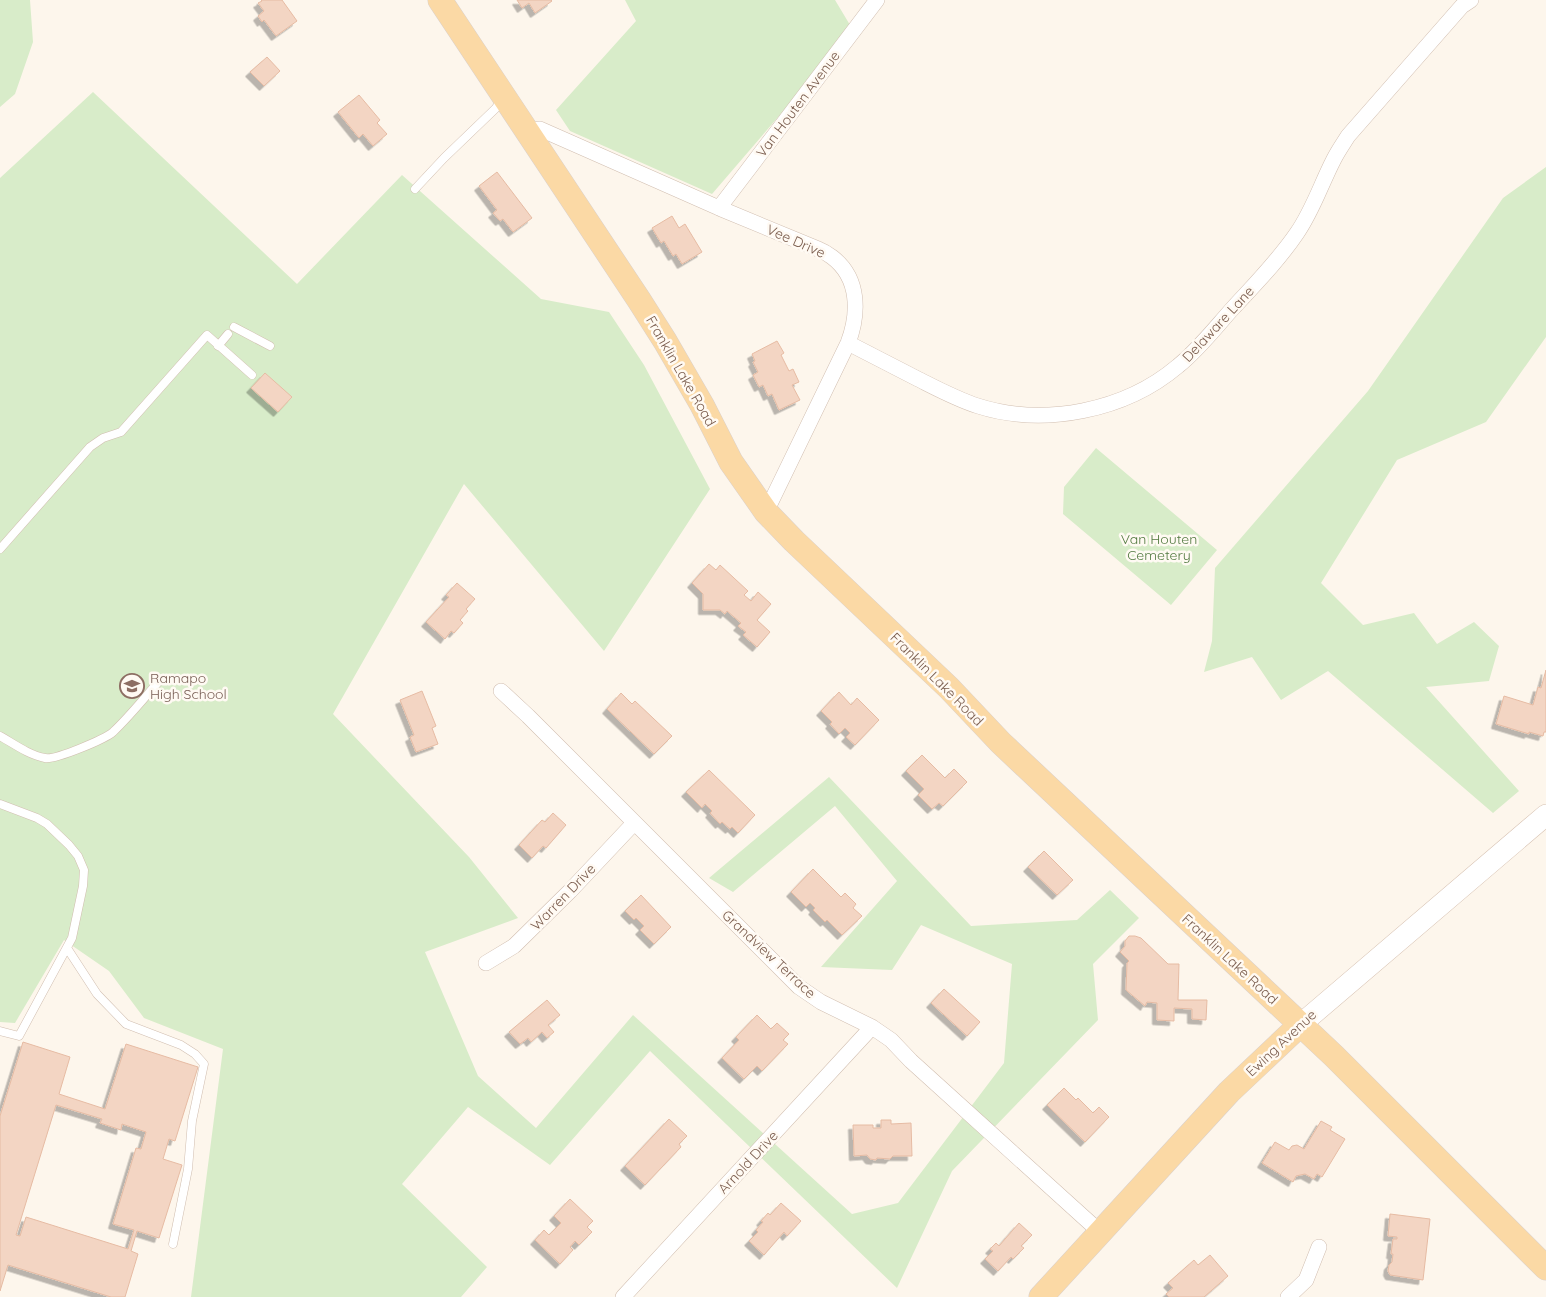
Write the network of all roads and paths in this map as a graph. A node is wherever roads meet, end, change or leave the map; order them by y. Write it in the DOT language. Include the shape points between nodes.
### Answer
graph roads {
  1 [pos="440,0"];
  2 [pos="877,0"];
  3 [pos="1471,0"];
  4 [pos="504,96"];
  5 [pos="527,130"];
  6 [pos="415,189"];
  7 [pos="719,208"];
  8 [pos="234,326"];
  9 [pos="228,334"];
  10 [pos="848,343"];
  11 [pos="218,346"];
  12 [pos="270,346"];
  13 [pos="252,375"];
  14 [pos="766,512"];
  15 [pos="0,549"];
  16 [pos="160,680"];
  17 [pos="501,691"];
  18 [pos="0,736"];
  19 [pos="0,804"];
  20 [pos="1546,814"];
  21 [pos="634,823"];
  22 [pos="67,948"];
  23 [pos="486,964"];
  24 [pos="1300,1025"];
  25 [pos="872,1027"];
  26 [pos="0,1031"];
  27 [pos="1100,1232"];
  28 [pos="173,1244"];
  29 [pos="1319,1247"];
  30 [pos="1546,1268"];
  31 [pos="623,1297"];
  32 [pos="1041,1297"];
  33 [pos="1288,1297"];
  1 -- 4 [label="main road, Franklin Lake Road"];
  2 -- 7 [label="street, Van Houten Avenue"];
  3 -- 10 [label="street, Delaware Lane" via="1462,6 1348,136 1334,158 1313,206 1280,257 1200,346 1152,384 1099,407 1042,415 1012,413 953,397"];
  4 -- 5 [label="main road, Franklin Lake Road"];
  4 -- 6 [label="lane"];
  5 -- 7 [label="street, Vee Drive" via="540,129"];
  5 -- 14 [label="main road, Franklin Lake Road" via="666,341 732,462"];
  7 -- 10 [label="street, Vee Drive" via="832,256 850,280 855,294 854,329"];
  8 -- 12 [label="lane"];
  9 -- 11 [label="lane"];
  10 -- 14 [label="street, Vee Drive"];
  11 -- 13 [label="lane"];
  11 -- 15 [label="lane" via="207,335 121,432 90,447"];
  14 -- 24 [label="main road, Franklin Lake Road" via="949,688 1001,743"];
  16 -- 18 [label="lane" via="112,734 71,752 46,758 22,750"];
  17 -- 21 [label="street, Grandview Terrace"];
  19 -- 22 [label="lane" via="47,824 78,856 84,870 83,886"];
  20 -- 24 [label="main road, Ewing Avenue"];
  21 -- 23 [label="street, Warren Drive" via="532,929 514,946"];
  21 -- 25 [label="street, Grandview Terrace" via="799,987 821,1002"];
  22 -- 26 [label="lane" via="18,1036"];
  22 -- 28 [label="lane" via="96,994 126,1024 182,1046 204,1064"];
  24 -- 27 [label="main road, Ewing Avenue" via="1229,1092"];
  24 -- 30 [label="main road, Franklin Lake Road"];
  25 -- 27 [label="street, Grandview Terrace" via="891,1040"];
  25 -- 31 [label="street, Arnold Drive"];
  27 -- 32 [label="main road, Ewing Avenue"];
  29 -- 33 [label="street" via="1306,1280"];
}
